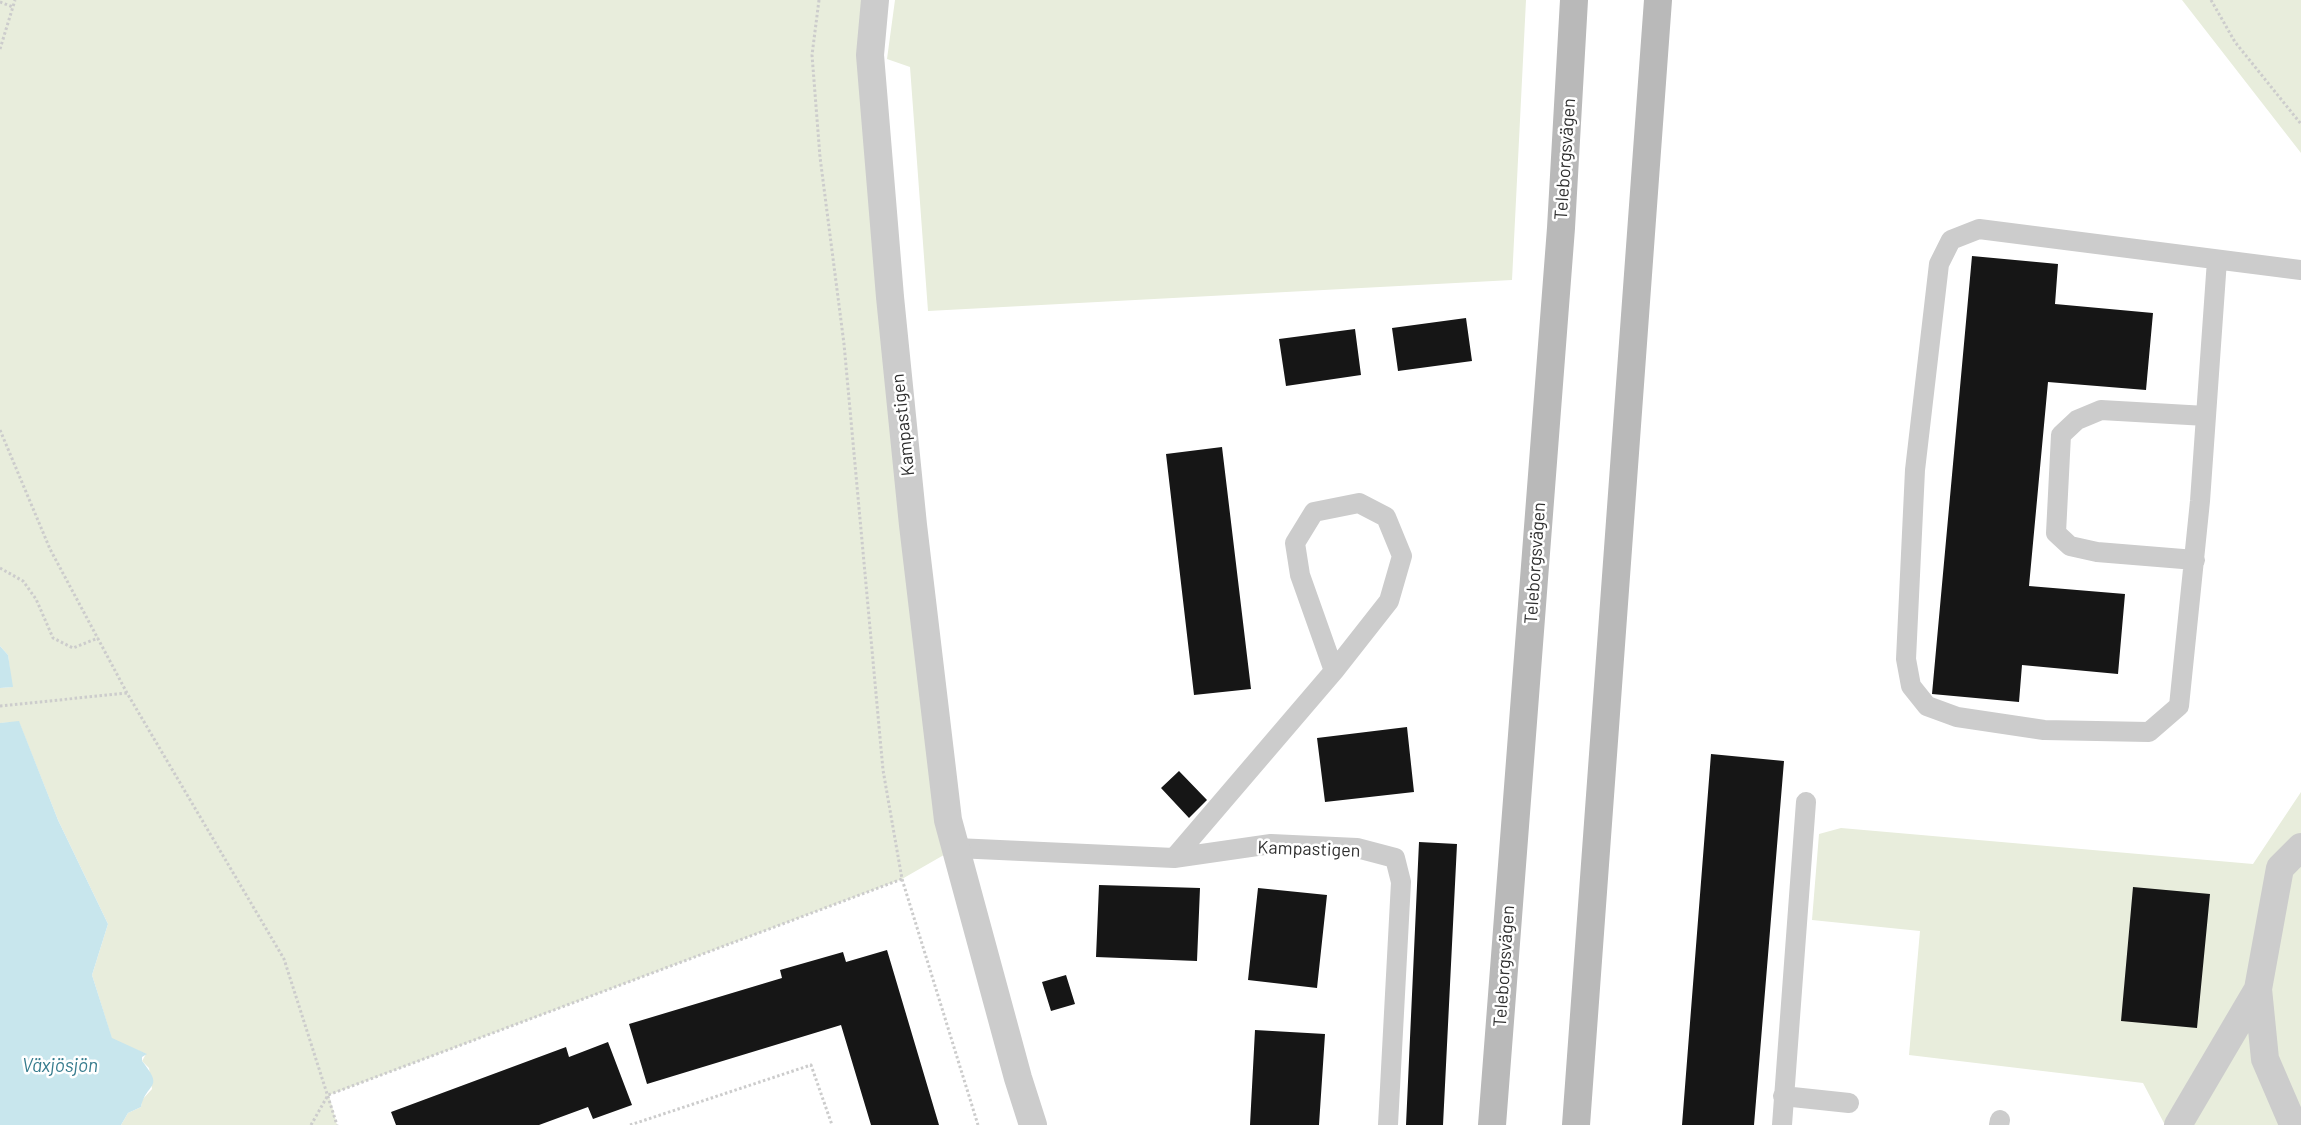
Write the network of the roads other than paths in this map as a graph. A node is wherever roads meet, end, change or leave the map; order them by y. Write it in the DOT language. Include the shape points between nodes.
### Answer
graph roads {
  1 [pos="875,0"];
  2 [pos="1574,0"];
  3 [pos="1658,0"];
  4 [pos="2217,260"];
  5 [pos="2301,270"];
  6 [pos="2206,416"];
  7 [pos="2194,560"];
  8 [pos="1334,671"];
  9 [pos="1806,802"];
  10 [pos="2301,847"];
  11 [pos="956,848"];
  12 [pos="1174,858"];
  13 [pos="2258,989"];
  14 [pos="1783,1096"];
  15 [pos="1849,1103"];
  16 [pos="2301,1124"];
  17 [pos="1033,1125"];
  18 [pos="1388,1125"];
  19 [pos="1492,1125"];
  20 [pos="1576,1125"];
  21 [pos="1782,1125"];
  22 [pos="2178,1125"];
  1 -- 11 [label="street, Kampastigen" via="870,55 890,297 946,810"];
  2 -- 19 [label="main road, Teleborgsvägen" via="1561,228"];
  3 -- 20 [label="main road"];
  4 -- 5 [label="lane"];
  4 -- 6 [label="lane"];
  4 -- 7 [label="lane" via="1979,229 1951,240 1939,264 1915,470 1906,659 1910,686 1927,706 1957,717 2044,730 2149,732 2179,706"];
  6 -- 7 [label="lane"];
  6 -- 7 [label="lane" via="2101,410 2077,420 2062,435 2056,533 2070,546 2097,552"];
  8 -- 8 [label="lane" via="1389,601 1402,556 1386,517 1359,503 1314,512 1295,543 1300,575"];
  8 -- 12 [label="lane"];
  9 -- 14 [label="lane"];
  10 -- 13 [label="street" via="2280,868"];
  11 -- 12 [label="lane, Kampastigen"];
  11 -- 17 [label="street, Kampastigen"];
  12 -- 18 [label="lane, Kampastigen" via="1271,844 1357,848 1396,858 1401,882"];
  13 -- 16 [label="street" via="2265,1058 2292,1124"];
  13 -- 22 [label="street"];
  14 -- 15 [label="lane"];
  14 -- 21 [label="lane"];
}
